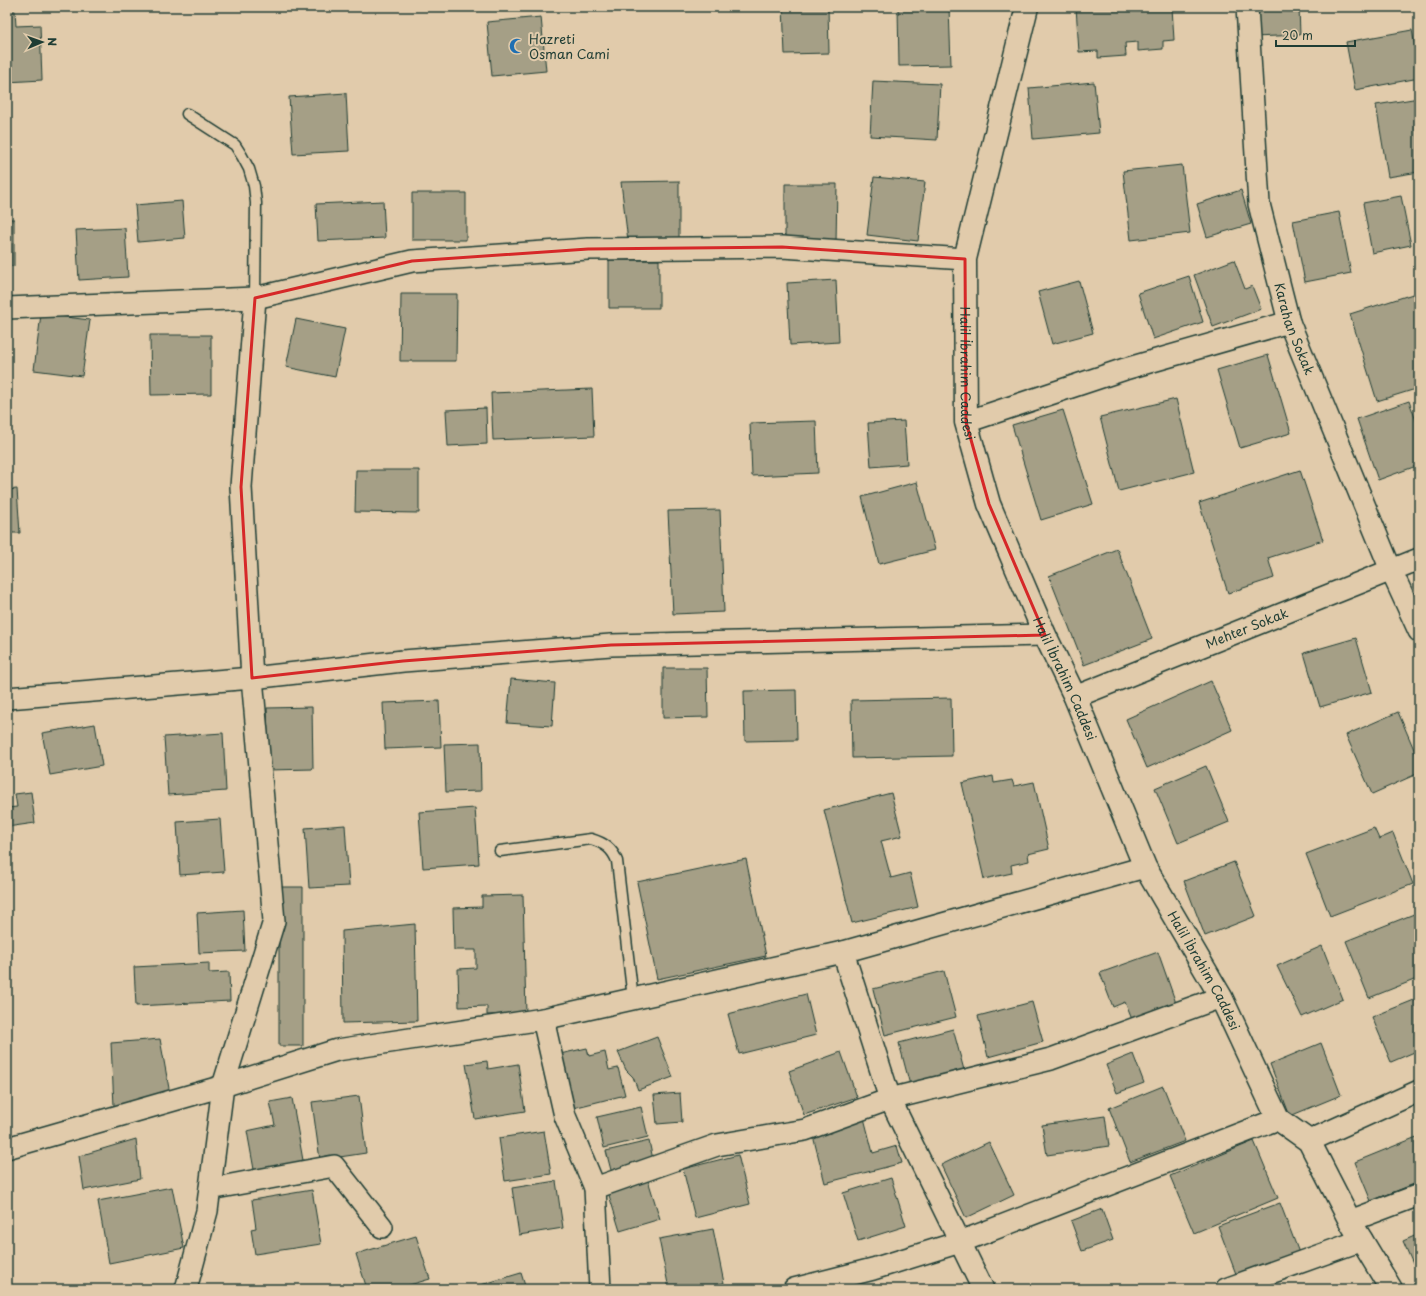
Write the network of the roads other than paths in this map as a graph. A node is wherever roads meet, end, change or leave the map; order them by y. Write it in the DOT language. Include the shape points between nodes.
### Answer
graph roads {
  1 [pos="1027,7"];
  2 [pos="1247,7"];
  3 [pos="187,114"];
  4 [pos="965,259"];
  5 [pos="255,298"];
  6 [pos="7,308"];
  7 [pos="1289,322"];
  8 [pos="966,422"];
  9 [pos="1419,559"];
  10 [pos="1391,570"];
  11 [pos="1419,631"];
  12 [pos="1045,635"];
  13 [pos="252,678"];
  14 [pos="1075,697"];
  15 [pos="7,698"];
  16 [pos="500,851"];
  17 [pos="1145,867"];
  18 [pos="843,952"];
  19 [pos="1221,996"];
  20 [pos="633,999"];
  21 [pos="542,1019"];
  22 [pos="223,1086"];
  23 [pos="1419,1091"];
  24 [pos="890,1099"];
  25 [pos="1278,1119"];
  26 [pos="1309,1141"];
  27 [pos="7,1148"];
  28 [pos="595,1188"];
  29 [pos="210,1189"];
  30 [pos="1419,1196"];
  31 [pos="1350,1221"];
  32 [pos="382,1227"];
  33 [pos="1362,1240"];
  34 [pos="960,1242"];
  35 [pos="186,1289"];
  36 [pos="600,1289"];
  37 [pos="794,1289"];
  38 [pos="983,1289"];
  39 [pos="1226,1289"];
  40 [pos="1390,1289"];
  1 -- 4 [label="street, Halil İbrahim Caddesi"];
  2 -- 7 [label="street, Karahan Sokak" via="1259,204"];
  3 -- 5 [label="lane" via="235,145 249,169 256,203"];
  4 -- 5 [label="street" via="782,247 588,249 412,261"];
  4 -- 8 [label="street, Halil İbrahim Caddesi"];
  5 -- 6 [label="street"];
  5 -- 13 [label="street" via="241,488"];
  7 -- 8 [label="street" via="1125,369"];
  7 -- 10 [label="street, Karahan Sokak"];
  8 -- 12 [label="street, Halil İbrahim Caddesi" via="989,504"];
  9 -- 10 [label="street, Mehter Sokak"];
  10 -- 11 [label="street, Karahan Sokak"];
  10 -- 14 [label="street, Mehter Sokak"];
  12 -- 13 [label="street" via="611,645 403,661"];
  12 -- 14 [label="street, Halil İbrahim Caddesi"];
  13 -- 15 [label="street"];
  13 -- 22 [label="street" via="274,921"];
  14 -- 17 [label="street, Halil İbrahim Caddesi"];
  16 -- 20 [label="lane" via="591,839 610,848 618,868"];
  17 -- 18 [label="street"];
  17 -- 19 [label="street, Halil İbrahim Caddesi"];
  18 -- 20 [label="street"];
  18 -- 24 [label="street"];
  19 -- 24 [label="street" via="1052,1059"];
  19 -- 25 [label="street, Halil İbrahim Caddesi"];
  20 -- 21 [label="street"];
  21 -- 22 [label="street" via="338,1050"];
  21 -- 28 [label="street" via="565,1116"];
  22 -- 27 [label="street"];
  22 -- 29 [label="street"];
  23 -- 26 [label="street"];
  24 -- 28 [label="street" via="805,1130 717,1145"];
  24 -- 34 [label="street"];
  25 -- 26 [label="street, Halil İbrahim Caddesi"];
  25 -- 34 [label="street"];
  26 -- 31 [label="street, Halil İbrahim Caddesi"];
  28 -- 36 [label="street"];
  29 -- 32 [label="street" via="334,1166"];
  29 -- 35 [label="street" via="207,1211"];
  30 -- 31 [label="street"];
  31 -- 33 [label="street, Halil İbrahim Caddesi"];
  33 -- 39 [label="street"];
  33 -- 40 [label="street, Halil İbrahim Caddesi"];
  34 -- 37 [label="street" via="873,1269"];
  34 -- 38 [label="street"];
}
